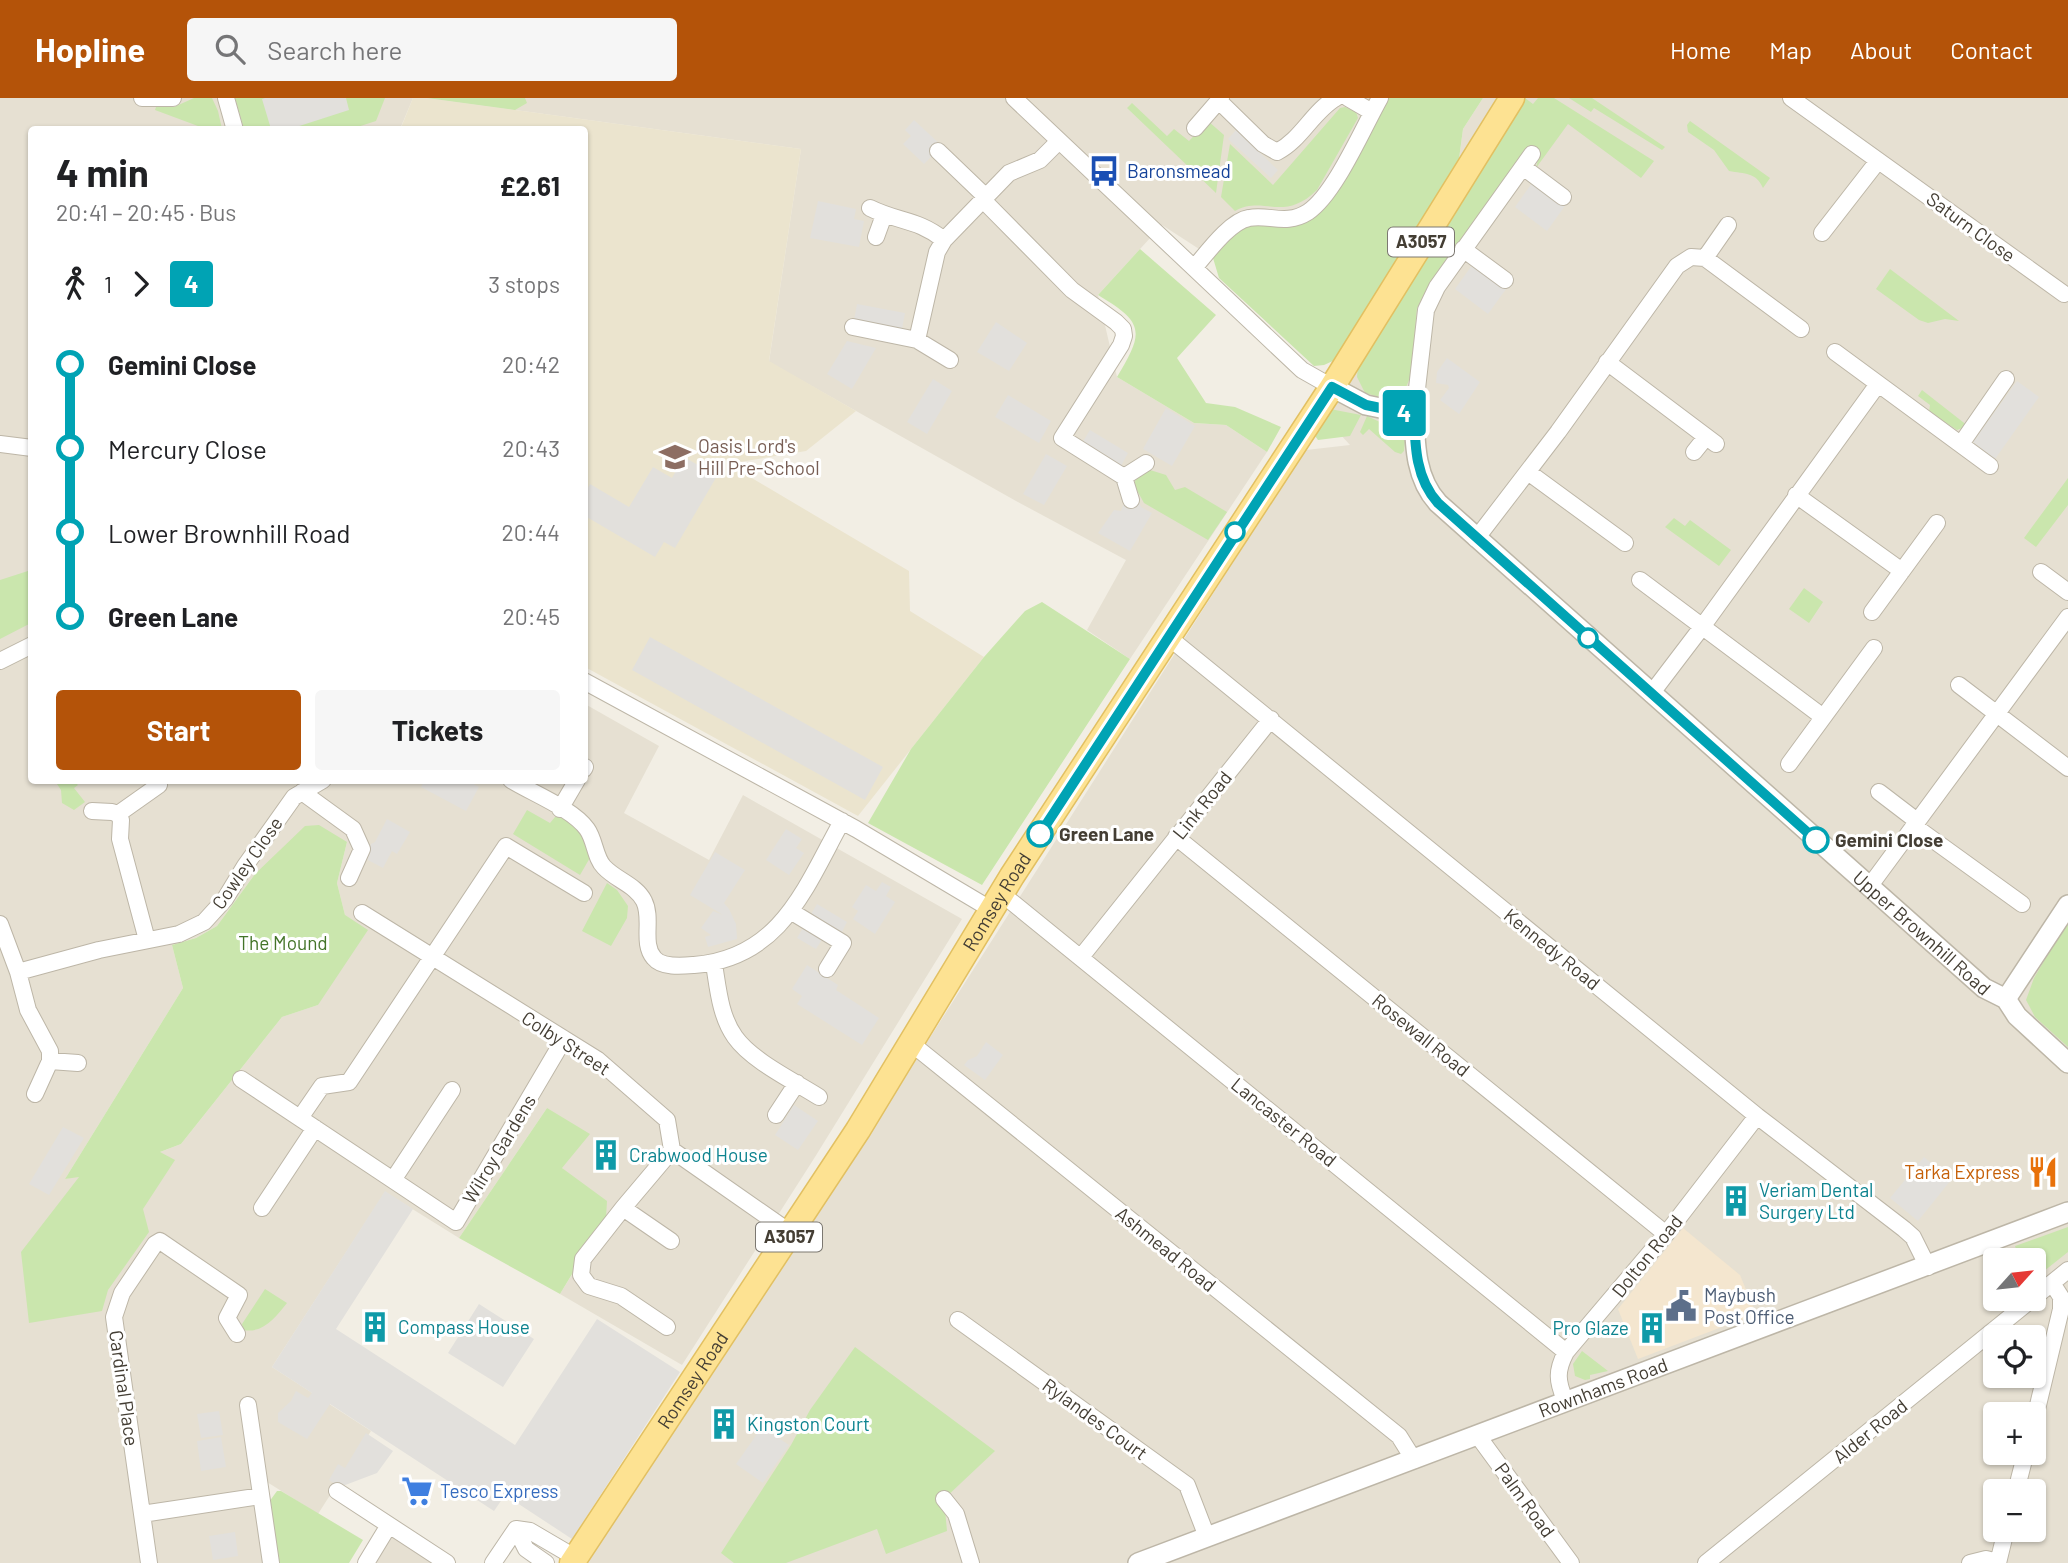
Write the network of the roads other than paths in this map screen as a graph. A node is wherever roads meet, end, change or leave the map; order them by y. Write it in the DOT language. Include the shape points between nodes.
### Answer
graph roads {
  1 [pos="142,98"];
  2 [pos="173,98"];
  3 [pos="226,98"];
  4 [pos="1014,98"];
  5 [pos="1336,98"];
  6 [pos="1348,98"];
  7 [pos="1512,98"];
  8 [pos="1220,99"];
  9 [pos="1798,100"];
  10 [pos="1376,105"];
  11 [pos="234,126"];
  12 [pos="1195,128"];
  13 [pos="1059,141"];
  14 [pos="938,151"];
  15 [pos="1878,161"];
  16 [pos="1563,197"];
  17 [pos="984,198"];
  18 [pos="1728,225"];
  19 [pos="1822,233"];
  20 [pos="877,237"];
  21 [pos="944,240"];
  22 [pos="1463,249"];
  23 [pos="1705,258"];
  24 [pos="1194,268"];
  25 [pos="1505,280"];
  26 [pos="2062,297"];
  27 [pos="853,327"];
  28 [pos="1780,335"];
  29 [pos="917,340"];
  30 [pos="1835,352"];
  31 [pos="950,360"];
  32 [pos="1607,362"];
  33 [pos="2006,379"];
  34 [pos="1878,384"];
  35 [pos="1332,387"];
  36 [pos="1414,415"];
  37 [pos="0,444"];
  38 [pos="1961,444"];
  39 [pos="28,448"];
  40 [pos="1694,452"];
  41 [pos="1146,463"];
  42 [pos="1990,466"];
  43 [pos="1528,472"];
  44 [pos="1124,477"];
  45 [pos="1796,495"];
  46 [pos="1131,500"];
  47 [pos="1937,523"];
  48 [pos="1476,539"];
  49 [pos="1625,543"];
  50 [pos="1902,571"];
  51 [pos="2041,572"];
  52 [pos="1640,580"];
  53 [pos="2068,592"];
  54 [pos="1872,612"];
  55 [pos="2068,617"];
  56 [pos="1702,627"];
  57 [pos="1167,636"];
  58 [pos="28,647"];
  59 [pos="1874,648"];
  60 [pos="0,661"];
  61 [pos="588,683"];
  62 [pos="1959,685"];
  63 [pos="1651,694"];
  64 [pos="1996,713"];
  65 [pos="1823,717"];
  66 [pos="1270,719"];
  67 [pos="1789,764"];
  68 [pos="2068,768"];
  69 [pos="317,784"];
  70 [pos="325,784"];
  71 [pos="518,784"];
  72 [pos="575,784"];
  73 [pos="159,785"];
  74 [pos="302,792"];
  75 [pos="1879,792"];
  76 [pos="560,809"];
  77 [pos="92,811"];
  78 [pos="118,814"];
  79 [pos="334,814"];
  80 [pos="842,821"];
  81 [pos="1915,823"];
  82 [pos="1177,837"];
  83 [pos="349,878"];
  84 [pos="1869,887"];
  85 [pos="584,893"];
  86 [pos="997,902"];
  87 [pos="2022,904"];
  88 [pos="2068,905"];
  89 [pos="792,912"];
  90 [pos="362,914"];
  91 [pos="0,924"];
  92 [pos="147,940"];
  93 [pos="432,957"];
  94 [pos="1082,957"];
  95 [pos="714,964"];
  96 [pos="827,969"];
  97 [pos="18,972"];
  98 [pos="2006,999"];
  99 [pos="564,1039"];
  100 [pos="912,1044"];
  101 [pos="50,1061"];
  102 [pos="78,1063"];
  103 [pos="2068,1063"];
  104 [pos="241,1079"];
  105 [pos="797,1083"];
  106 [pos="452,1090"];
  107 [pos="35,1094"];
  108 [pos="819,1097"];
  109 [pos="776,1115"];
  110 [pos="1756,1116"];
  111 [pos="300,1118"];
  112 [pos="315,1128"];
  113 [pos="672,1150"];
  114 [pos="393,1180"];
  115 [pos="622,1208"];
  116 [pos="262,1209"];
  117 [pos="2068,1212"];
  118 [pos="792,1233"];
  119 [pos="1666,1234"];
  120 [pos="671,1241"];
  121 [pos="1928,1266"];
  122 [pos="2068,1270"];
  123 [pos="2052,1283"];
  124 [pos="958,1320"];
  125 [pos="667,1327"];
  126 [pos="237,1334"];
  127 [pos="1566,1352"];
  128 [pos="1565,1401"];
  129 [pos="2039,1402"];
  130 [pos="248,1405"];
  131 [pos="1478,1436"];
  132 [pos="1414,1460"];
  133 [pos="337,1491"];
  134 [pos="261,1496"];
  135 [pos="944,1499"];
  136 [pos="142,1514"];
  137 [pos="390,1525"];
  138 [pos="516,1529"];
  139 [pos="1207,1537"];
  140 [pos="2003,1542"];
  141 [pos="574,1560"];
  142 [pos="149,1563"];
  143 [pos="271,1563"];
  144 [pos="366,1563"];
  145 [pos="447,1563"];
  146 [pos="493,1563"];
  147 [pos="546,1563"];
  148 [pos="971,1563"];
  149 [pos="1138,1563"];
  150 [pos="1572,1563"];
  151 [pos="1706,1563"];
  152 [pos="1970,1563"];
  153 [pos="1998,1563"];
  1 -- 2 [label="street"];
  3 -- 11 [label="street"];
  4 -- 13 [label="street"];
  5 -- 8 [label="street" via="1277,152 1263,144"];
  6 -- 10 [label="street"];
  7 -- 35 [label="main road, Romsey Road / A3057"];
  8 -- 12 [label="street"];
  9 -- 15 [label="street, Saturn Close"];
  10 -- 24 [label="street" via="1334,182 1306,214 1239,222"];
  13 -- 17 [label="street" via="1040,160 1009,173"];
  13 -- 24 [label="street"];
  14 -- 17 [label="street"];
  15 -- 19 [label="street"];
  15 -- 26 [label="street, Saturn Close"];
  16 -- 22 [label="street" via="1528,161"];
  17 -- 21 [label="street"];
  17 -- 44 [label="street" via="1072,290 1123,329 1121,345 1062,438"];
  18 -- 23 [label="street"];
  20 -- 21 [label="street" via="877,212 920,224"];
  21 -- 29 [label="street" via="933,265"];
  22 -- 25 [label="street"];
  22 -- 36 [label="street" via="1426,310"];
  23 -- 28 [label="street" via="1796,326"];
  23 -- 32 [label="street" via="1691,257 1677,266"];
  24 -- 35 [label="street" via="1302,370"];
  27 -- 29 [label="street"];
  29 -- 31 [label="street"];
  30 -- 34 [label="street"];
  32 -- 40 [label="street" via="1711,440"];
  32 -- 43 [label="street"];
  33 -- 38 [label="street"];
  34 -- 38 [label="street"];
  34 -- 45 [label="street"];
  35 -- 36 [label="street" via="1366,405"];
  35 -- 57 [label="main road, Romsey Road / A3057"];
  36 -- 48 [label="street, Upper Brownhill Road" via="1424,484"];
  37 -- 39 [label="street"];
  38 -- 42 [label="street"];
  41 -- 44 [label="street"];
  43 -- 48 [label="street"];
  43 -- 49 [label="street"];
  44 -- 46 [label="street"];
  45 -- 50 [label="street"];
  45 -- 56 [label="street"];
  47 -- 50 [label="street"];
  48 -- 63 [label="street, Upper Brownhill Road"];
  50 -- 54 [label="street"];
  51 -- 53 [label="street"];
  52 -- 56 [label="street"];
  55 -- 64 [label="street"];
  56 -- 63 [label="street"];
  56 -- 65 [label="street"];
  57 -- 66 [label="street, Kennedy Road"];
  57 -- 86 [label="main road, Romsey Road / A3057"];
  58 -- 60 [label="street"];
  59 -- 65 [label="street"];
  61 -- 80 [label="street"];
  62 -- 64 [label="street"];
  63 -- 84 [label="street, Upper Brownhill Road"];
  64 -- 68 [label="street"];
  64 -- 81 [label="street"];
  65 -- 67 [label="street"];
  66 -- 82 [label="street, Link Road"];
  66 -- 110 [label="street, Kennedy Road"];
  69 -- 74 [label="street, Cowley Close"];
  70 -- 79 [label="street, Cowley Close"];
  71 -- 76 [label="street"];
  72 -- 76 [label="street"];
  73 -- 78 [label="street"];
  74 -- 79 [label="street"];
  74 -- 92 [label="street, Cowley Close" via="204,922 179,934"];
  75 -- 81 [label="street"];
  76 -- 95 [label="street" via="586,828 602,866 643,898 653,958 678,966"];
  77 -- 78 [label="street"];
  78 -- 92 [label="street" via="120,839"];
  79 -- 83 [label="street" via="353,829 362,849"];
  80 -- 86 [label="street"];
  80 -- 89 [label="street"];
  81 -- 84 [label="street"];
  81 -- 87 [label="street"];
  82 -- 94 [label="street, Link Road"];
  82 -- 119 [label="street, Rosewall Road"];
  84 -- 98 [label="street, Upper Brownhill Road" via="1984,988"];
  85 -- 93 [label="street" via="506,846"];
  86 -- 94 [label="street, Lancaster Road" via="1028,914"];
  86 -- 100 [label="main road, Romsey Road / A3057"];
  88 -- 98 [label="street"];
  89 -- 95 [label="street" via="752,947"];
  89 -- 96 [label="street" via="843,943"];
  90 -- 93 [label="street, Colby Street"];
  91 -- 97 [label="street"];
  92 -- 97 [label="street, Cowley Close"];
  93 -- 99 [label="street, Colby Street"];
  93 -- 111 [label="street" via="349,1082 323,1086"];
  94 -- 127 [label="street, Lancaster Road"];
  95 -- 105 [label="street" via="723,1012 735,1037 752,1054"];
  97 -- 101 [label="street"];
  98 -- 103 [label="street, Upper Brownhill Road" via="2017,1016"];
  99 -- 113 [label="street, Colby Street" via="598,1060 667,1120"];
  99 -- 114 [label="street, Wilroy Gardens" via="456,1222"];
  100 -- 118 [label="main road, Romsey Road / A3057"];
  100 -- 132 [label="street, Ashmead Road" via="1399,1436"];
  101 -- 102 [label="street"];
  101 -- 107 [label="street"];
  104 -- 111 [label="street, Wilroy Gardens"];
  105 -- 108 [label="street"];
  105 -- 109 [label="street"];
  106 -- 114 [label="street"];
  110 -- 119 [label="street, Dolton Road"];
  110 -- 121 [label="street, Kennedy Road" via="1904,1229"];
  111 -- 112 [label="street, Wilroy Gardens"];
  112 -- 114 [label="street, Wilroy Gardens"];
  112 -- 116 [label="street"];
  113 -- 115 [label="street"];
  113 -- 118 [label="street"];
  115 -- 120 [label="street"];
  115 -- 125 [label="street" via="583,1259 581,1275 589,1286 621,1296"];
  117 -- 121 [label="street, Rownhams Road"];
  118 -- 141 [label="main road, Romsey Road / A3057"];
  119 -- 127 [label="street, Dolton Road"];
  121 -- 128 [label="street, Rownhams Road"];
  122 -- 123 [label="street, Alder Road"];
  123 -- 129 [label="street" via="2061,1297 2061,1309"];
  123 -- 151 [label="street, Alder Road"];
  124 -- 139 [label="street, Rylandes Court" via="1187,1485"];
  126 -- 136 [label="street, Cardinal Place" via="227,1318 239,1295 160,1241 155,1244 122,1293 114,1317"];
  127 -- 128 [label="street, Dolton Road" via="1557,1373"];
  128 -- 131 [label="street, Rownhams Road"];
  130 -- 134 [label="street"];
  131 -- 132 [label="street, Rownhams Road"];
  131 -- 150 [label="street, Palm Road"];
  132 -- 139 [label="street, Rownhams Road"];
  133 -- 137 [label="street"];
  134 -- 136 [label="street"];
  134 -- 143 [label="street"];
  135 -- 148 [label="street" via="956,1514"];
  136 -- 142 [label="street, Cardinal Place"];
  137 -- 144 [label="street"];
  137 -- 145 [label="street"];
  138 -- 141 [label="street" via="530,1531"];
  138 -- 146 [label="street"];
  138 -- 147 [label="street" via="526,1549"];
  139 -- 149 [label="street, Rownhams Road"];
  140 -- 153 [label="street"];
  152 -- 153 [label="street" via="1986,1559"];
}
